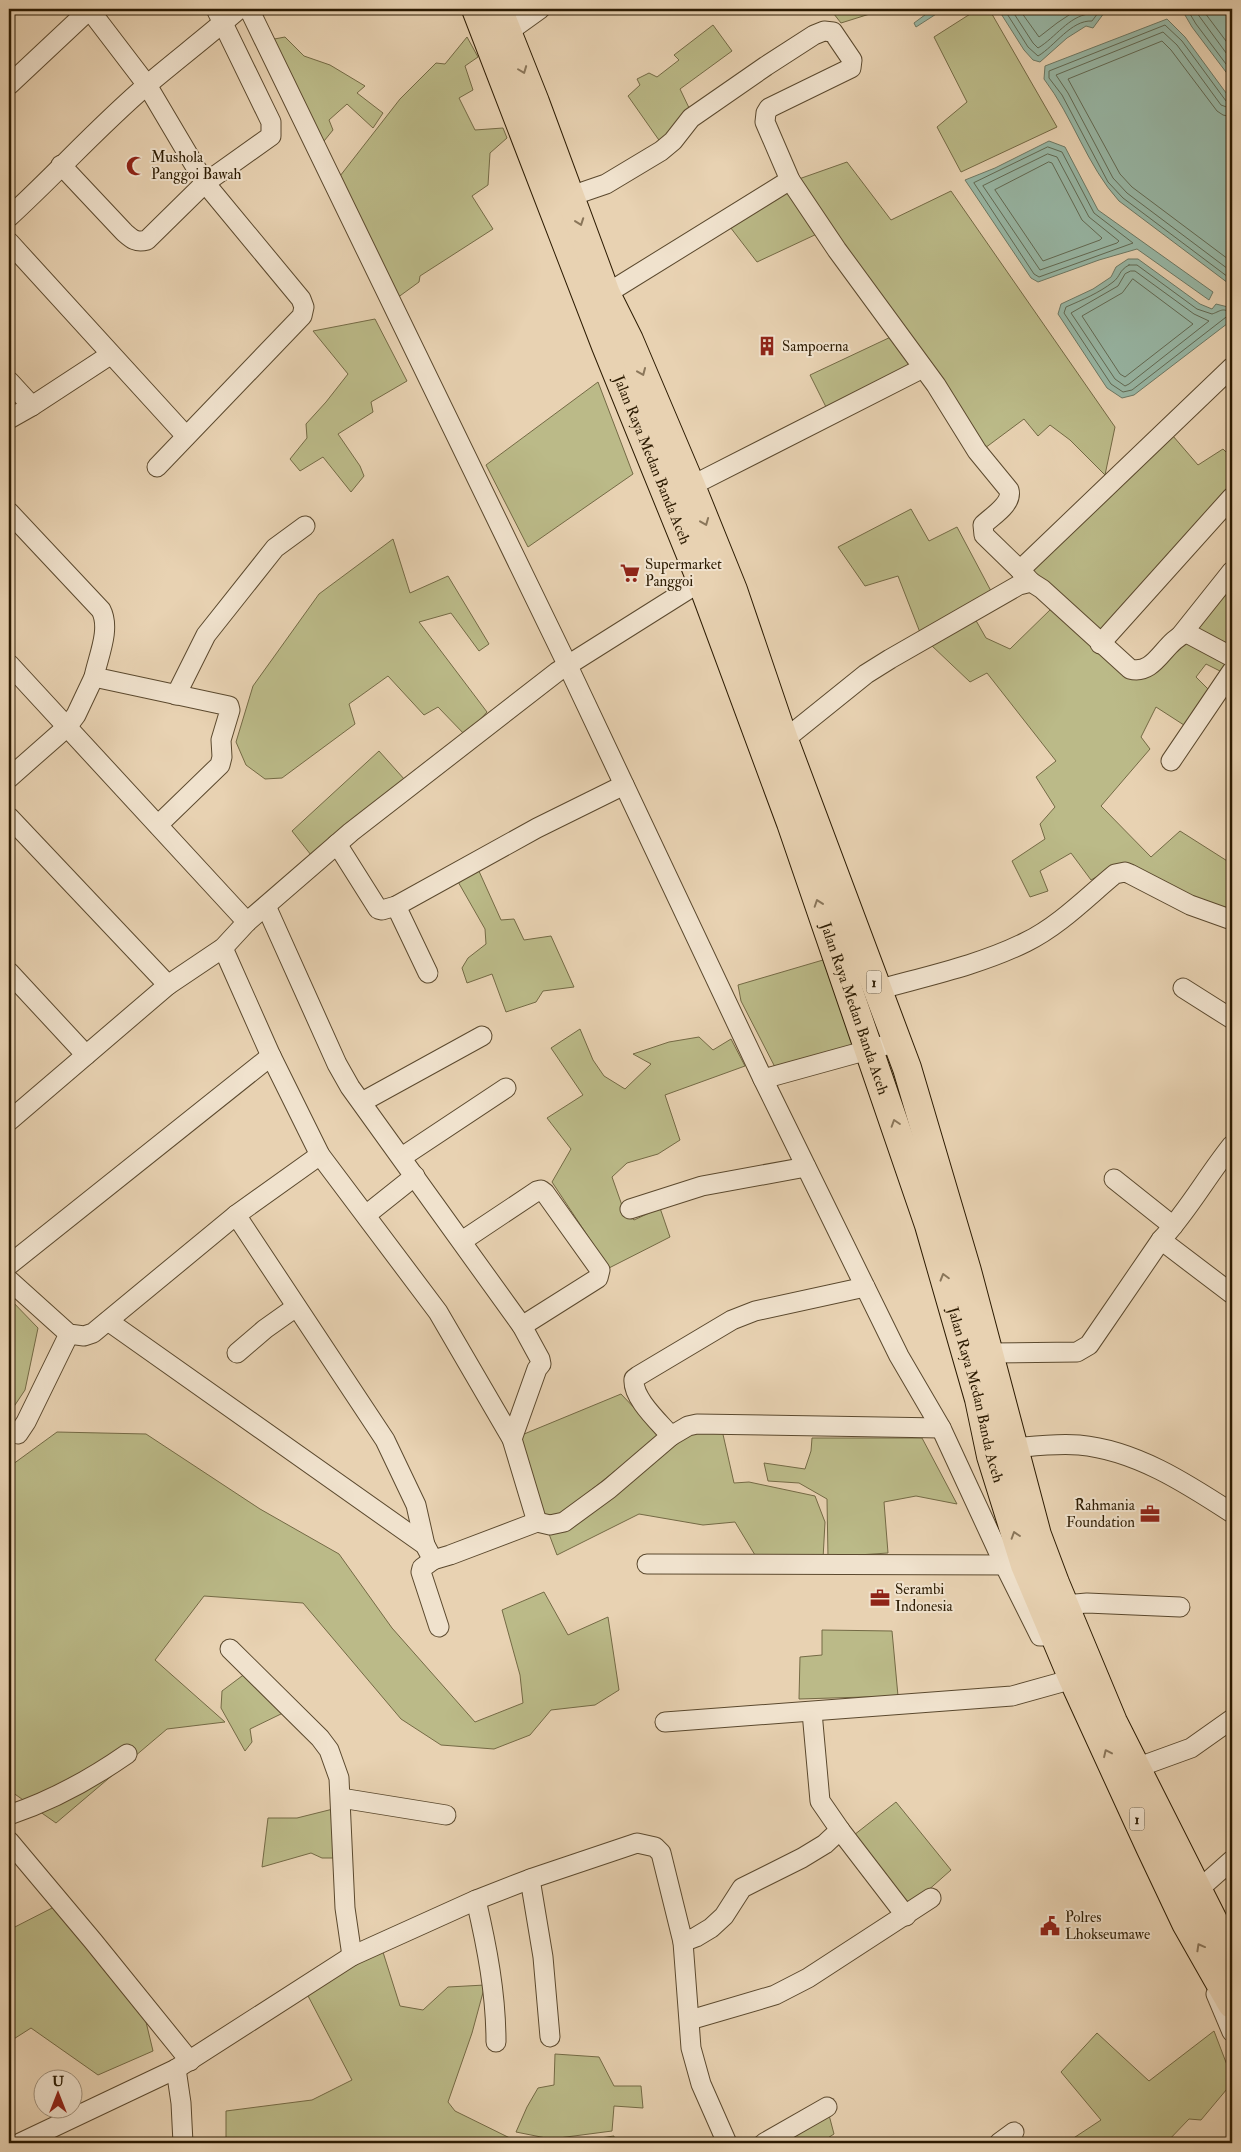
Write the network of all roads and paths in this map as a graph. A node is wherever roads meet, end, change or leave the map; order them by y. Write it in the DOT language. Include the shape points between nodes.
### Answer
graph roads {
  1 [pos="89,9"];
  2 [pos="239,9"];
  3 [pos="249,9"];
  4 [pos="476,9"];
  5 [pos="540,9"];
  6 [pos="220,16"];
  7 [pos="503,20"];
  8 [pos="9,85"];
  9 [pos="147,85"];
  10 [pos="61,165"];
  11 [pos="790,180"];
  12 [pos="205,183"];
  13 [pos="570,196"];
  14 [pos="9,217"];
  15 [pos="9,242"];
  16 [pos="606,294"];
  17 [pos="110,355"];
  18 [pos="1232,367"];
  19 [pos="924,368"];
  20 [pos="9,381"];
  21 [pos="32,406"];
  22 [pos="9,419"];
  23 [pos="186,436"];
  24 [pos="156,468"];
  25 [pos="691,486"];
  26 [pos="1232,497"];
  27 [pos="9,512"];
  28 [pos="305,526"];
  29 [pos="1232,571"];
  30 [pos="712,574"];
  31 [pos="1026,576"];
  32 [pos="1181,635"];
  33 [pos="1100,644"];
  34 [pos="1232,657"];
  35 [pos="9,664"];
  36 [pos="567,664"];
  37 [pos="1232,671"];
  38 [pos="94,677"];
  39 [pos="176,695"];
  40 [pos="67,727"];
  41 [pos="784,740"];
  42 [pos="1171,761"];
  43 [pos="9,778"];
  44 [pos="624,784"];
  45 [pos="9,817"];
  46 [pos="158,825"];
  47 [pos="337,844"];
  48 [pos="266,906"];
  49 [pos="396,906"];
  50 [pos="1232,920"];
  51 [pos="247,922"];
  52 [pos="223,948"];
  53 [pos="9,972"];
  54 [pos="428,973"];
  55 [pos="168,985"];
  56 [pos="1183,988"];
  57 [pos="877,990"];
  58 [pos="1232,1019"];
  59 [pos="482,1036"];
  60 [pos="897,1042"];
  61 [pos="870,1051"];
  62 [pos="86,1055"];
  63 [pos="270,1056"];
  64 [pos="763,1079"];
  65 [pos="506,1088"];
  66 [pos="362,1102"];
  67 [pos="9,1121"];
  68 [pos="1232,1145"];
  69 [pos="320,1155"];
  70 [pos="402,1157"];
  71 [pos="806,1167"];
  72 [pos="415,1176"];
  73 [pos="1114,1179"];
  74 [pos="630,1209"];
  75 [pos="236,1215"];
  76 [pos="366,1215"];
  77 [pos="1167,1233"];
  78 [pos="462,1241"];
  79 [pos="9,1265"];
  80 [pos="9,1280"];
  81 [pos="865,1287"];
  82 [pos="1232,1294"];
  83 [pos="296,1307"];
  84 [pos="108,1321"];
  85 [pos="522,1326"];
  86 [pos="69,1334"];
  87 [pos="237,1353"];
  88 [pos="989,1353"];
  89 [pos="941,1428"];
  90 [pos="18,1434"];
  91 [pos="671,1436"];
  92 [pos="512,1439"];
  93 [pos="1013,1448"];
  94 [pos="1232,1513"];
  95 [pos="537,1522"];
  96 [pos="429,1552"];
  97 [pos="646,1564"];
  98 [pos="1036,1581"];
  99 [pos="1180,1607"];
  100 [pos="439,1627"];
  101 [pos="1051,1630"];
  102 [pos="230,1649"];
  103 [pos="1073,1680"];
  104 [pos="812,1712"];
  105 [pos="1232,1719"];
  106 [pos="665,1722"];
  107 [pos="127,1754"];
  108 [pos="1128,1774"];
  109 [pos="341,1798"];
  110 [pos="9,1815"];
  111 [pos="446,1815"];
  112 [pos="840,1830"];
  113 [pos="9,1841"];
  114 [pos="1232,1860"];
  115 [pos="530,1879"];
  116 [pos="1197,1891"];
  117 [pos="931,1898"];
  118 [pos="476,1900"];
  119 [pos="906,1916"];
  120 [pos="684,1942"];
  121 [pos="352,1956"];
  122 [pos="1223,1964"];
  123 [pos="1232,2004"];
  124 [pos="690,2020"];
  125 [pos="1232,2032"];
  126 [pos="550,2037"];
  127 [pos="496,2042"];
  128 [pos="183,2065"];
  129 [pos="826,2106"];
  130 [pos="20,2143"];
  131 [pos="183,2143"];
  132 [pos="727,2143"];
  133 [pos="764,2143"];
  1 -- 8 [label="street"];
  1 -- 9 [label="street"];
  2 -- 6 [label="street"];
  3 -- 36 [label="street"];
  4 -- 30 [label="highway, Jalan Raya Medan Banda Aceh / 1" via="606,346"];
  5 -- 7 [label="street"];
  6 -- 9 [label="street"];
  6 -- 12 [label="street" via="270,122 271,136"];
  7 -- 13 [label="highway, Jalan Raya Medan Banda Aceh / 1, one-way"];
  9 -- 10 [label="street"];
  9 -- 12 [label="street"];
  10 -- 12 [label="street" via="124,232 139,242 147,240"];
  10 -- 14 [label="street"];
  11 -- 13 [label="street" via="766,122 766,113 769,108 851,68 852,60 828,30 774,60 691,118 662,151 606,184"];
  11 -- 16 [label="street"];
  11 -- 19 [label="street"];
  12 -- 23 [label="street" via="301,299 304,311"];
  13 -- 16 [label="highway, Jalan Raya Medan Banda Aceh / 1, one-way"];
  15 -- 17 [label="street"];
  16 -- 25 [label="highway, Jalan Raya Medan Banda Aceh / 1, one-way"];
  17 -- 21 [label="street"];
  17 -- 23 [label="street"];
  18 -- 31 [label="street"];
  19 -- 25 [label="street"];
  19 -- 31 [label="street" via="977,452 1009,490 1007,503 982,527 991,544"];
  20 -- 21 [label="street"];
  21 -- 22 [label="street"];
  23 -- 24 [label="street"];
  25 -- 30 [label="highway, Jalan Raya Medan Banda Aceh / 1, one-way"];
  26 -- 33 [label="street"];
  27 -- 38 [label="street" via="105,617"];
  28 -- 39 [label="street" via="275,548 206,635"];
  29 -- 32 [label="street"];
  30 -- 36 [label="street"];
  30 -- 41 [label="highway, Jalan Raya Medan Banda Aceh / 1"];
  61 -- 30 [label="highway, Jalan Raya Medan Banda Aceh / 1, one-way" via="791,823"];
  31 -- 33 [label="street"];
  31 -- 41 [label="street" via="1019,585 866,674"];
  32 -- 33 [label="street" via="1148,668 1139,670 1125,667"];
  32 -- 34 [label="street" via="1186,633"];
  35 -- 40 [label="street"];
  36 -- 44 [label="street"];
  36 -- 47 [label="street"];
  37 -- 42 [label="street"];
  38 -- 39 [label="street"];
  38 -- 40 [label="street"];
  39 -- 46 [label="street" via="227,704 230,710 221,740 220,765"];
  40 -- 43 [label="street"];
  40 -- 46 [label="street"];
  41 -- 57 [label="highway, Jalan Raya Medan Banda Aceh / 1"];
  44 -- 49 [label="street"];
  44 -- 64 [label="street"];
  45 -- 55 [label="street"];
  46 -- 51 [label="street"];
  47 -- 48 [label="street"];
  47 -- 49 [label="street" via="378,908"];
  48 -- 51 [label="street"];
  48 -- 66 [label="street" via="336,1064"];
  49 -- 54 [label="street"];
  50 -- 57 [label="street" via="1190,905 1120,872 1026,942 968,965"];
  51 -- 52 [label="street"];
  52 -- 55 [label="street"];
  52 -- 63 [label="street"];
  53 -- 62 [label="street"];
  55 -- 62 [label="street"];
  56 -- 58 [label="street"];
  57 -- 60 [label="highway, Jalan Raya Medan Banda Aceh / 1"];
  59 -- 66 [label="street"];
  60 -- 61 [label="street"];
  60 -- 88 [label="highway, Jalan Raya Medan Banda Aceh / 1" via="930,1142"];
  61 -- 64 [label="street"];
  98 -- 61 [label="highway, Jalan Raya Medan Banda Aceh / 1, one-way" via="991,1456 979,1399 929,1225"];
  62 -- 67 [label="street"];
  63 -- 69 [label="street"];
  63 -- 79 [label="street"];
  64 -- 71 [label="street"];
  65 -- 70 [label="street"];
  66 -- 70 [label="street"];
  68 -- 77 [label="street"];
  69 -- 75 [label="street"];
  69 -- 76 [label="street"];
  70 -- 72 [label="street"];
  71 -- 74 [label="street" via="702,1186"];
  71 -- 81 [label="street"];
  72 -- 76 [label="street"];
  72 -- 78 [label="street"];
  73 -- 77 [label="street"];
  75 -- 83 [label="street"];
  75 -- 84 [label="street"];
  76 -- 92 [label="street" via="438,1312"];
  77 -- 82 [label="street"];
  77 -- 88 [label="street" via="1084,1349 1077,1352"];
  78 -- 85 [label="street"];
  78 -- 85 [label="street" via="537,1191 545,1193 600,1270 598,1278"];
  80 -- 86 [label="street"];
  81 -- 89 [label="street" via="899,1356"];
  81 -- 91 [label="street" via="732,1320 634,1379 645,1407"];
  83 -- 87 [label="street"];
  83 -- 96 [label="street" via="385,1440 416,1505"];
  84 -- 86 [label="street" via="84,1336"];
  84 -- 96 [label="street"];
  85 -- 92 [label="street" via="541,1364"];
  86 -- 90 [label="street"];
  88 -- 93 [label="highway, Jalan Raya Medan Banda Aceh / 1"];
  89 -- 91 [label="street" via="697,1424"];
  89 -- 98 [label="street"];
  91 -- 95 [label="street" via="564,1522 550,1525"];
  92 -- 95 [label="street"];
  93 -- 94 [label="street" via="1080,1445 1123,1455 1180,1479"];
  93 -- 98 [label="highway, Jalan Raya Medan Banda Aceh / 1" via="1038,1535"];
  95 -- 96 [label="street" via="450,1555"];
  96 -- 100 [label="street" via="421,1572"];
  97 -- 98 [label="street" via="856,1566"];
  98 -- 99 [label="street" via="1087,1603"];
  98 -- 101 [label="highway, Jalan Raya Medan Banda Aceh / 1"];
  98 -- 101 [label="street" via="1040,1636"];
  98 -- 108 [label="highway, Jalan Raya Medan Banda Aceh / 1" via="1113,1722"];
  101 -- 103 [label="highway, Jalan Raya Medan Banda Aceh / 1"];
  102 -- 109 [label="street" via="329,1750 340,1778"];
  103 -- 104 [label="street" via="1012,1696"];
  108 -- 103 [label="highway, Jalan Raya Medan Banda Aceh / 1, one-way"];
  104 -- 106 [label="street"];
  104 -- 112 [label="street" via="820,1801"];
  105 -- 108 [label="street" via="1191,1748"];
  107 -- 110 [label="street" via="98,1774"];
  108 -- 116 [label="highway, Jalan Raya Medan Banda Aceh / 1"];
  122 -- 108 [label="highway, Jalan Raya Medan Banda Aceh / 1, one-way" via="1186,1923"];
  109 -- 111 [label="street"];
  109 -- 121 [label="street" via="345,1908"];
  112 -- 119 [label="street"];
  112 -- 120 [label="street" via="826,1844 742,1888 724,1916 711,1928"];
  113 -- 128 [label="street" via="93,1941"];
  114 -- 116 [label="street"];
  115 -- 118 [label="street"];
  115 -- 120 [label="street" via="637,1843 656,1847 662,1853"];
  115 -- 126 [label="street" via="543,1957"];
  116 -- 122 [label="highway, Jalan Raya Medan Banda Aceh / 1"];
  117 -- 119 [label="street"];
  118 -- 121 [label="street"];
  118 -- 127 [label="street" via="488,1950"];
  119 -- 124 [label="street" via="775,1995"];
  120 -- 124 [label="street"];
  121 -- 128 [label="street"];
  122 -- 123 [label="highway, Jalan Raya Medan Banda Aceh / 1"];
  122 -- 125 [label="street" via="1213,1979 1218,2002"];
  124 -- 132 [label="street" via="691,2048 701,2084"];
  128 -- 130 [label="street"];
  128 -- 131 [label="street"];
  129 -- 133 [label="street"];
}
